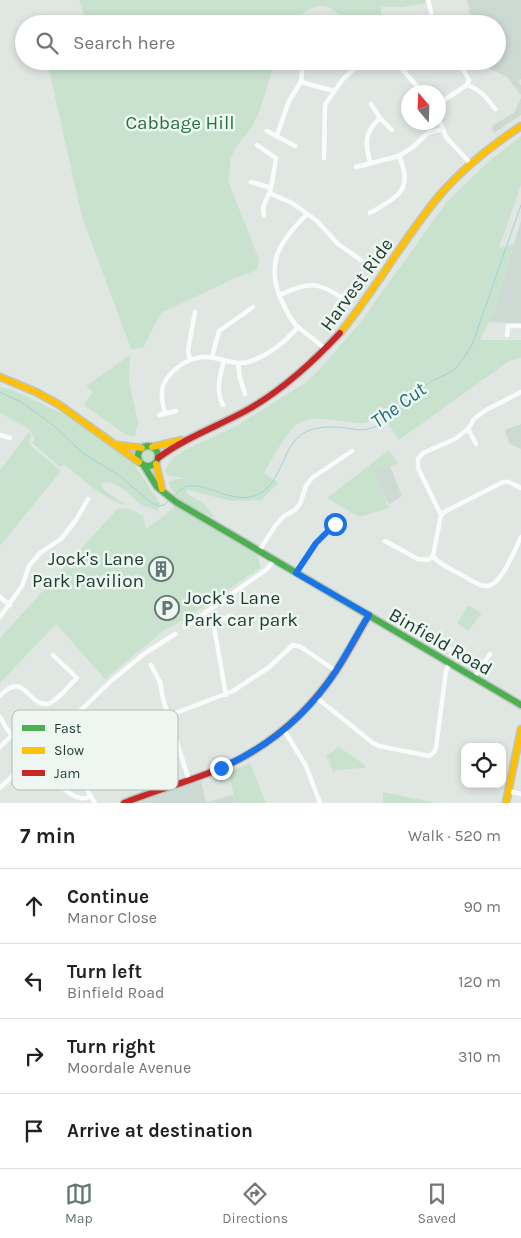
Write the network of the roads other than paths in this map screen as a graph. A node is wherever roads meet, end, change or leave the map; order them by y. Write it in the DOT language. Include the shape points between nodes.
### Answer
graph roads {
  1 [pos="428,0"];
  2 [pos="432,15"];
  3 [pos="302,70"];
  4 [pos="352,70"];
  5 [pos="403,70"];
  6 [pos="463,70"];
  7 [pos="301,82"];
  8 [pos="416,85"];
  9 [pos="467,85"];
  10 [pos="334,91"];
  11 [pos="446,99"];
  12 [pos="371,104"];
  13 [pos="495,109"];
  14 [pos="380,118"];
  15 [pos="521,126"];
  16 [pos="392,130"];
  17 [pos="438,130"];
  18 [pos="443,130"];
  19 [pos="267,131"];
  20 [pos="277,135"];
  21 [pos="257,145"];
  22 [pos="295,146"];
  23 [pos="399,156"];
  24 [pos="324,158"];
  25 [pos="370,162"];
  26 [pos="470,163"];
  27 [pos="356,167"];
  28 [pos="251,182"];
  29 [pos="270,190"];
  30 [pos="370,213"];
  31 [pos="307,214"];
  32 [pos="264,215"];
  33 [pos="361,260"];
  34 [pos="347,291"];
  35 [pos="279,295"];
  36 [pos="342,298"];
  37 [pos="336,306"];
  38 [pos="253,307"];
  39 [pos="195,312"];
  40 [pos="521,326"];
  41 [pos="298,327"];
  42 [pos="507,336"];
  43 [pos="325,349"];
  44 [pos="212,357"];
  45 [pos="190,360"];
  46 [pos="224,360"];
  47 [pos="238,363"];
  48 [pos="0,377"];
  49 [pos="521,392"];
  50 [pos="246,394"];
  51 [pos="223,406"];
  52 [pos="176,411"];
  53 [pos="165,413"];
  54 [pos="159,415"];
  55 [pos="468,429"];
  56 [pos="0,435"];
  57 [pos="194,436"];
  58 [pos="10,438"];
  59 [pos="115,444"];
  60 [pos="476,444"];
  61 [pos="152,446"];
  62 [pos="142,448"];
  63 [pos="352,451"];
  64 [pos="157,461"];
  65 [pos="142,464"];
  66 [pos="521,488"];
  67 [pos="165,495"];
  68 [pos="88,499"];
  69 [pos="441,515"];
  70 [pos="335,524"];
  71 [pos="521,537"];
  72 [pos="385,541"];
  73 [pos="259,551"];
  74 [pos="433,556"];
  75 [pos="274,560"];
  76 [pos="296,573"];
  77 [pos="0,597"];
  78 [pos="10,605"];
  79 [pos="369,615"];
  80 [pos="230,616"];
  81 [pos="0,617"];
  82 [pos="185,627"];
  83 [pos="175,634"];
  84 [pos="446,646"];
  85 [pos="490,654"];
  86 [pos="53,655"];
  87 [pos="450,663"];
  88 [pos="151,665"];
  89 [pos="480,669"];
  90 [pos="336,671"];
  91 [pos="474,677"];
  92 [pos="226,695"];
  93 [pos="0,696"];
  94 [pos="317,698"];
  95 [pos="521,705"];
  96 [pos="80,710"];
  97 [pos="166,710"];
  98 [pos="178,712"];
  99 [pos="0,717"];
  100 [pos="521,729"];
  101 [pos="284,730"];
  102 [pos="12,735"];
  103 [pos="178,746"];
  104 [pos="0,747"];
  105 [pos="12,776"];
  106 [pos="189,780"];
  107 [pos="178,784"];
  108 [pos="0,788"];
  109 [pos="67,790"];
  110 [pos="87,790"];
  111 [pos="161,790"];
  112 [pos="508,792"];
  113 [pos="521,794"];
  114 [pos="91,796"];
  115 [pos="95,803"];
  116 [pos="124,803"];
  117 [pos="320,803"];
  118 [pos="506,803"];
  1 -- 2 [label="street"];
  3 -- 7 [label="street"];
  4 -- 10 [label="street"];
  5 -- 8 [label="street"];
  6 -- 9 [label="street" via="469,80"];
  7 -- 10 [label="street"];
  7 -- 20 [label="street" via="289,100"];
  9 -- 11 [label="street"];
  9 -- 13 [label="street" via="476,88"];
  10 -- 24 [label="street" via="326,105"];
  12 -- 14 [label="street"];
  14 -- 16 [label="street"];
  14 -- 25 [label="street" via="366,139"];
  15 -- 26 [label="street, Harvest Ride"];
  17 -- 23 [label="street" via="428,133"];
  18 -- 26 [label="street"];
  19 -- 20 [label="street"];
  20 -- 22 [label="street"];
  21 -- 29 [label="street" via="276,157"];
  23 -- 25 [label="street"];
  23 -- 30 [label="street" via="406,174 402,190 393,200"];
  25 -- 27 [label="street"];
  26 -- 43 [label="street, Harvest Ride" via="431,206 366,300"];
  28 -- 29 [label="street"];
  29 -- 31 [label="street"];
  29 -- 32 [label="street" via="263,208"];
  31 -- 33 [label="street" via="338,244"];
  31 -- 35 [label="street" via="290,233 276,260 273,275"];
  34 -- 36 [label="street"];
  35 -- 36 [label="street" via="315,285 328,288"];
  35 -- 41 [label="street"];
  36 -- 37 [label="street"];
  38 -- 44 [label="street" via="219,331"];
  39 -- 45 [label="street" via="188,350"];
  40 -- 42 [label="street" via="508,326"];
  41 -- 43 [label="street"];
  41 -- 47 [label="street" via="276,348"];
  43 -- 57 [label="street, Harvest Ride" via="267,398"];
  44 -- 45 [label="street"];
  44 -- 46 [label="street"];
  45 -- 53 [label="street" via="164,382"];
  46 -- 47 [label="street"];
  46 -- 51 [label="street" via="218,385"];
  47 -- 50 [label="street"];
  48 -- 59 [label="street, Binfield Road" via="58,404"];
  49 -- 55 [label="street" via="486,410 474,419"];
  52 -- 53 [label="street"];
  53 -- 54 [label="street"];
  55 -- 60 [label="street"];
  55 -- 69 [label="street" via="456,439 423,453 418,460 418,468"];
  56 -- 58 [label="street"];
  57 -- 61 [label="street, Harvest Ride"];
  57 -- 64 [label="street, Harvest Ride" via="176,444"];
  59 -- 62 [label="street, Binfield Road"];
  59 -- 65 [label="street, Binfield Road"];
  61 -- 62 [label="street"];
  61 -- 64 [label="street" via="158,451"];
  62 -- 65 [label="street" via="138,456"];
  63 -- 73 [label="street" via="312,478 300,504 275,526"];
  64 -- 65 [label="street" via="150,466"];
  64 -- 67 [label="street"];
  65 -- 67 [label="street, Binfield Road"];
  66 -- 69 [label="street" via="503,482"];
  67 -- 73 [label="street, Binfield Road"];
  68 -- 78 [label="street" via="61,539 40,553 29,566"];
  69 -- 74 [label="street"];
  70 -- 76 [label="street" via="316,543"];
  71 -- 74 [label="street" via="497,582 489,587 438,562"];
  72 -- 74 [label="street" via="418,559 428,560"];
  73 -- 75 [label="street, Binfield Road"];
  75 -- 76 [label="street, Binfield Road"];
  75 -- 82 [label="street" via="267,570"];
  76 -- 79 [label="street, Binfield Road"];
  77 -- 78 [label="street"];
  78 -- 81 [label="street"];
  79 -- 87 [label="street, Binfield Road"];
  79 -- 90 [label="street"];
  80 -- 92 [label="street" via="215,623 214,627"];
  83 -- 96 [label="street" via="110,681"];
  84 -- 89 [label="street"];
  85 -- 89 [label="street"];
  86 -- 93 [label="street" via="77,678 54,701 46,704 17,686"];
  87 -- 91 [label="street, Binfield Road"];
  87 -- 94 [label="street" via="446,671 436,748 429,756 373,743"];
  88 -- 97 [label="street" via="160,682"];
  89 -- 91 [label="street"];
  90 -- 92 [label="street" via="301,647 293,646 268,668"];
  90 -- 94 [label="street"];
  91 -- 95 [label="street, Binfield Road"];
  92 -- 98 [label="street"];
  94 -- 101 [label="street"];
  99 -- 102 [label="street"];
  100 -- 112 [label="street"];
  101 -- 106 [label="street" via="241,759"];
  101 -- 117 [label="street" via="306,766"];
  102 -- 104 [label="street"];
  103 -- 106 [label="street"];
  105 -- 108 [label="street"];
  106 -- 107 [label="street"];
  109 -- 114 [label="street" via="83,799"];
  110 -- 114 [label="street"];
  111 -- 116 [label="street"];
  112 -- 113 [label="street"];
  112 -- 118 [label="street"];
  114 -- 115 [label="street"];
}
